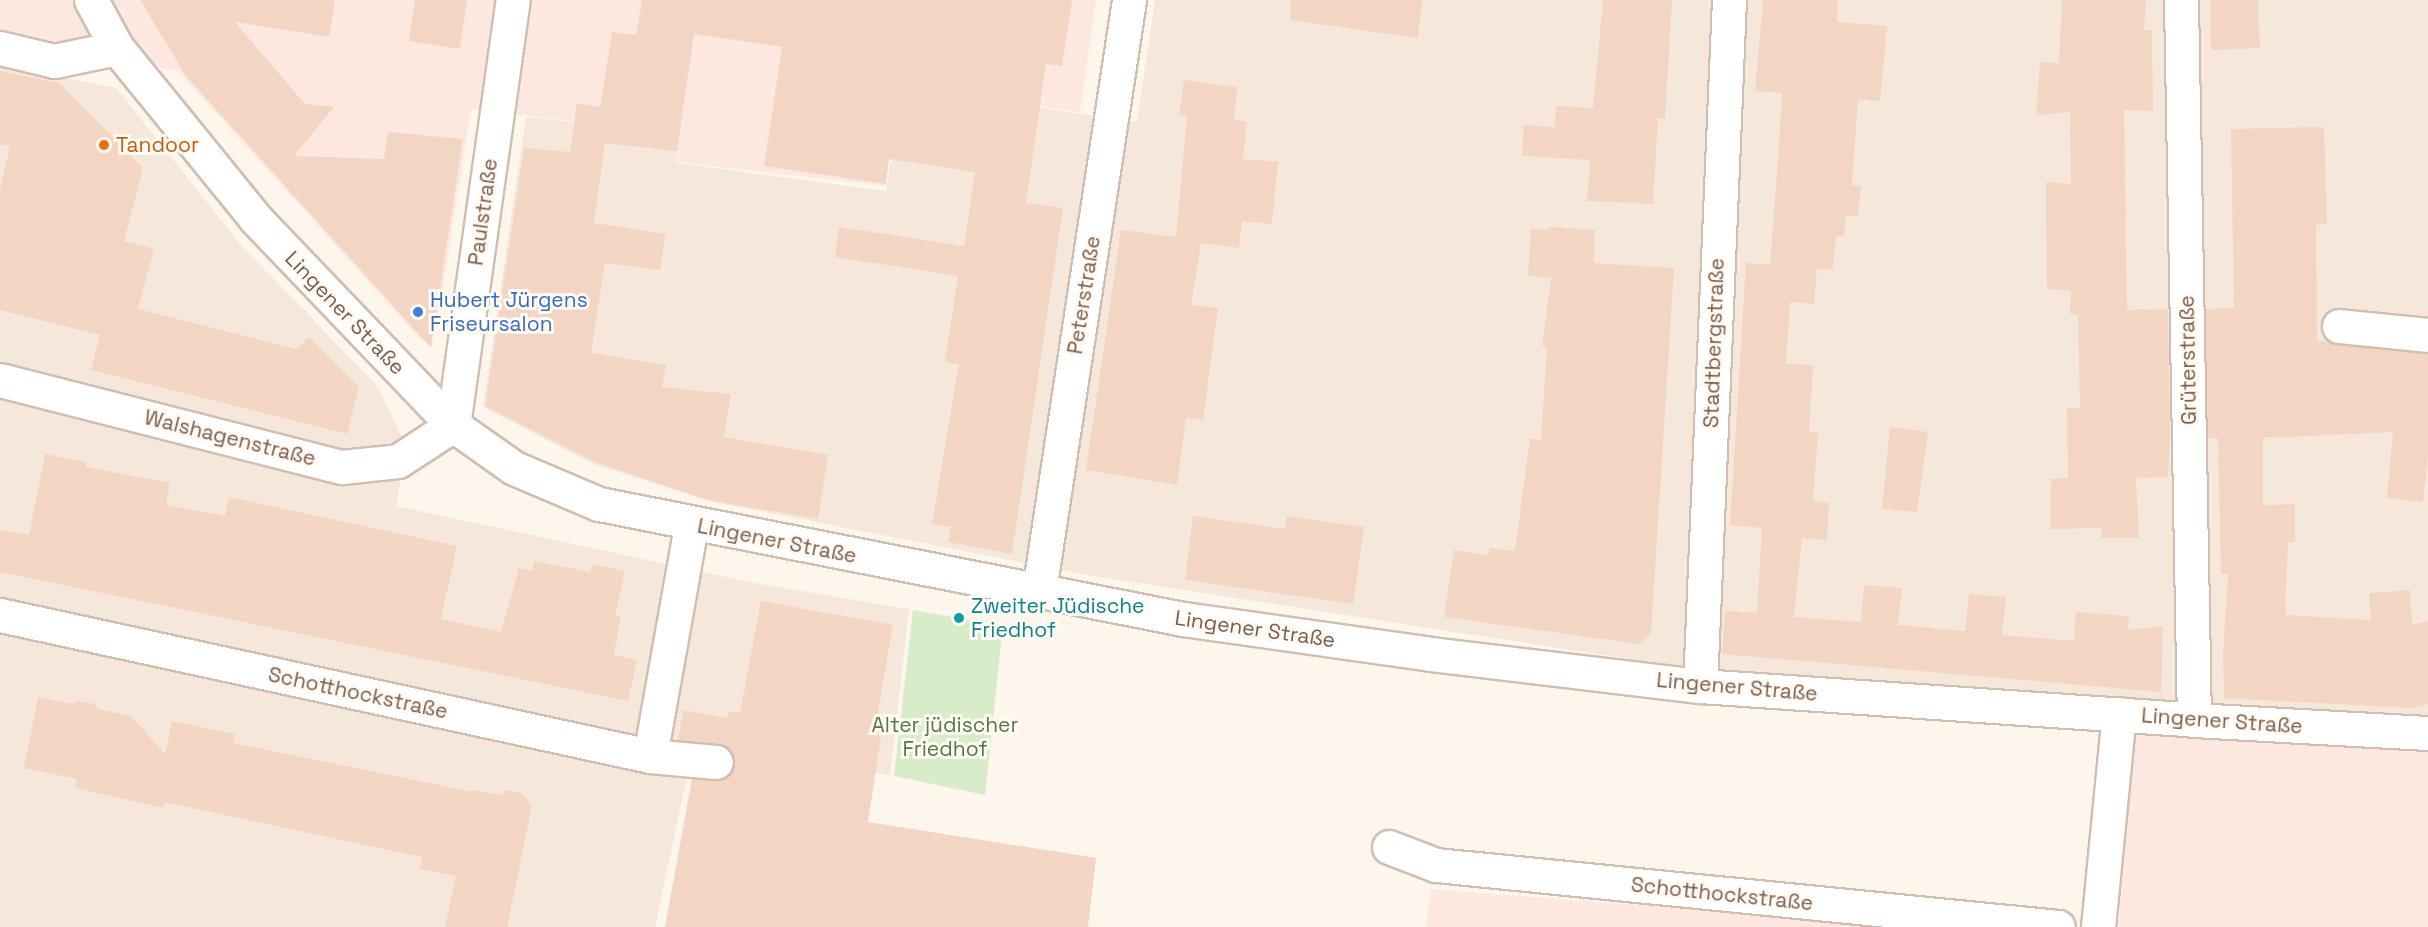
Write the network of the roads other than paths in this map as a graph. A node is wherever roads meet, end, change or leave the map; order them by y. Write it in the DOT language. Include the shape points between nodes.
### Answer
graph roads {
  1 [pos="91,0"];
  2 [pos="513,0"];
  3 [pos="1129,0"];
  4 [pos="1729,0"];
  5 [pos="2181,0"];
  6 [pos="0,48"];
  7 [pos="117,48"];
  8 [pos="2339,326"];
  9 [pos="2428,335"];
  10 [pos="0,380"];
  11 [pos="453,425"];
  12 [pos="691,525"];
  13 [pos="1039,591"];
  14 [pos="0,615"];
  15 [pos="1700,686"];
  16 [pos="2119,714"];
  17 [pos="2194,720"];
  18 [pos="2428,733"];
  19 [pos="650,756"];
  20 [pos="716,762"];
  21 [pos="1389,847"];
  22 [pos="2058,927"];
  23 [pos="2098,927"];
  1 -- 7 [label="street, Lingener Straße"];
  2 -- 11 [label="street, Paulstraße"];
  3 -- 13 [label="street, Peterstraße"];
  4 -- 15 [label="street, Stadtbergstraße"];
  5 -- 17 [label="street, Grüterstraße"];
  6 -- 7 [label="street" via="54,61"];
  7 -- 11 [label="street, Lingener Straße" via="255,218"];
  8 -- 9 [label="street"];
  10 -- 11 [label="street, Walshagenstraße" via="342,467 398,461"];
  11 -- 12 [label="street, Lingener Straße" via="514,468 599,504"];
  12 -- 13 [label="street, Lingener Straße"];
  12 -- 19 [label="street"];
  13 -- 15 [label="street, Lingener Straße" via="1182,619"];
  14 -- 19 [label="street, Schotthockstraße"];
  15 -- 16 [label="street, Lingener Straße"];
  16 -- 17 [label="street, Lingener Straße"];
  16 -- 23 [label="street"];
  17 -- 18 [label="street, Lingener Straße"];
  19 -- 20 [label="street, Schotthockstraße"];
  21 -- 22 [label="street, Schotthockstraße" via="1436,865"];
}
